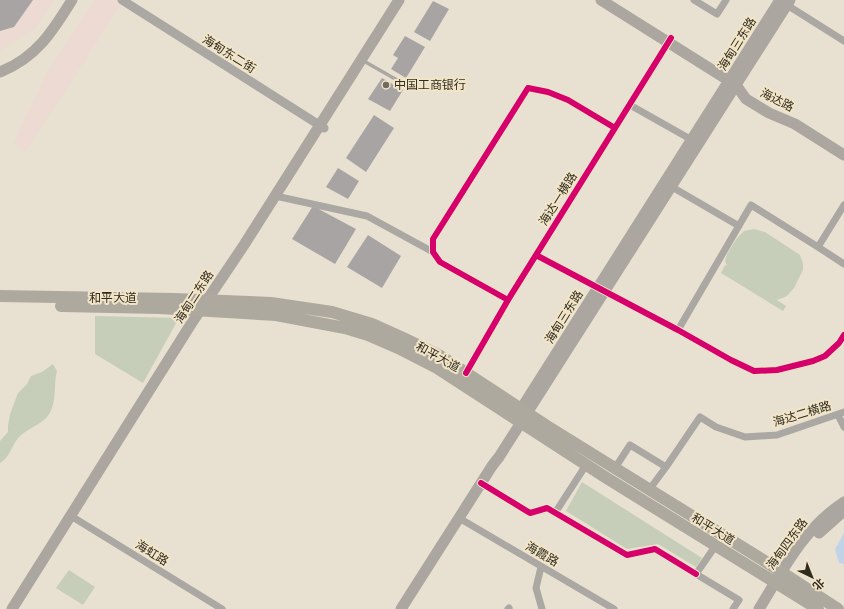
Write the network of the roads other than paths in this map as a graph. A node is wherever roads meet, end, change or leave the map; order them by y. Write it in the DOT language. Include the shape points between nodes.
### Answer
graph roads {
  1 [pos="67,0"];
  2 [pos="72,0"];
  3 [pos="122,0"];
  4 [pos="127,0"];
  5 [pos="399,0"];
  6 [pos="405,0"];
  7 [pos="601,0"];
  8 [pos="610,0"];
  9 [pos="694,0"];
  10 [pos="726,0"];
  11 [pos="786,2"];
  12 [pos="670,40"];
  13 [pos="844,41"];
  14 [pos="363,61"];
  15 [pos="0,66"];
  16 [pos="0,72"];
  17 [pos="734,81"];
  18 [pos="404,84"];
  19 [pos="630,105"];
  20 [pos="323,125"];
  21 [pos="615,128"];
  22 [pos="692,140"];
  23 [pos="844,150"];
  24 [pos="844,155"];
  25 [pos="672,187"];
  26 [pos="280,197"];
  27 [pos="844,205"];
  28 [pos="739,226"];
  29 [pos="818,247"];
  30 [pos="433,252"];
  31 [pos="536,255"];
  32 [pos="844,264"];
  33 [pos="602,290"];
  34 [pos="0,296"];
  35 [pos="508,300"];
  36 [pos="0,304"];
  37 [pos="208,305"];
  38 [pos="678,330"];
  39 [pos="844,335"];
  40 [pos="466,373"];
  41 [pos="841,414"];
  42 [pos="522,416"];
  43 [pos="844,427"];
  44 [pos="586,465"];
  45 [pos="666,467"];
  46 [pos="615,468"];
  47 [pos="481,483"];
  48 [pos="649,490"];
  49 [pos="844,502"];
  50 [pos="844,511"];
  51 [pos="555,513"];
  52 [pos="73,517"];
  53 [pos="459,518"];
  54 [pos="716,545"];
  55 [pos="541,567"];
  56 [pos="696,574"];
  57 [pos="781,579"];
  58 [pos="12,609"];
  59 [pos="19,609"];
  60 [pos="222,609"];
  61 [pos="397,609"];
  62 [pos="401,609"];
  63 [pos="542,609"];
  64 [pos="614,609"];
  65 [pos="734,609"];
  66 [pos="759,609"];
  67 [pos="766,609"];
  68 [pos="818,609"];
  69 [pos="838,609"];
  1 -- 15 [label="main road" via="40,39 25,53"];
  2 -- 16 [label="main road" via="44,42 28,57"];
  3 -- 20 [label="street, 海甸东二街"];
  4 -- 20 [label="street, 海甸东二街"];
  5 -- 14 [label="main road, 海甸二东路"];
  6 -- 14 [label="main road, 海甸二东路"];
  7 -- 12 [label="main road, 海达路"];
  8 -- 12 [label="main road, 海达路"];
  9 -- 10 [label="street" via="717,14"];
  11 -- 13 [label="street"];
  11 -- 17 [label="main road"];
  12 -- 17 [label="main road, 海达路"];
  12 -- 19 [label="street, 海达一横路"];
  14 -- 18 [label="lane"];
  14 -- 20 [label="main road, 海甸二东路"];
  17 -- 22 [label="main road, 海甸三东路"];
  17 -- 23 [label="main road, 海达路"];
  17 -- 24 [label="main road, 海达路" via="746,99 769,113 795,124"];
  17 -- 25 [label="main road"];
  19 -- 21 [label="street, 海达一横路"];
  19 -- 22 [label="street"];
  20 -- 26 [label="main road, 海甸二东路"];
  20 -- 37 [label="main road, 海甸二东路"];
  21 -- 30 [label="street" via="568,100 528,88 433,239"];
  21 -- 31 [label="street, 海达一横路"];
  22 -- 33 [label="main road, 海甸三东路"];
  25 -- 28 [label="street"];
  25 -- 33 [label="main road"];
  26 -- 30 [label="street" via="367,216"];
  26 -- 37 [label="main road, 海甸二东路"];
  27 -- 29 [label="street"];
  28 -- 29 [label="street" via="751,205"];
  28 -- 38 [label="street"];
  29 -- 32 [label="street"];
  30 -- 35 [label="street" via="440,262"];
  31 -- 33 [label="street"];
  31 -- 35 [label="street, 海达一横路"];
  33 -- 38 [label="street"];
  33 -- 42 [label="main road"];
  34 -- 37 [label="main road, 和平大道"];
  35 -- 40 [label="street, 海达一横路"];
  36 -- 37 [label="main road, 和平大道"];
  37 -- 40 [label="main road, 和平大道" via="271,303 332,312 372,324 403,338"];
  37 -- 42 [label="main road, 和平大道" via="289,316 345,328 368,336 437,368"];
  37 -- 52 [label="main road, 海甸二东路"];
  38 -- 39 [label="street" via="754,371 777,370 813,361 825,356"];
  40 -- 42 [label="main road, 和平大道"];
  41 -- 43 [label="street"];
  41 -- 45 [label="street, 海达二横路" via="777,435 745,437 716,427 700,417"];
  42 -- 44 [label="main road, 和平大道"];
  42 -- 46 [label="main road, 和平大道" via="547,426"];
  42 -- 47 [label="main road"];
  42 -- 61 [label="main road"];
  44 -- 51 [label="street"];
  44 -- 54 [label="main road, 和平大道"];
  45 -- 46 [label="street" via="630,444"];
  45 -- 48 [label="street"];
  46 -- 48 [label="main road, 和平大道"];
  47 -- 51 [label="street" via="530,513 547,508"];
  47 -- 53 [label="main road"];
  48 -- 57 [label="main road, 和平大道"];
  49 -- 57 [label="main road, 海甸四东路" via="809,532 792,554"];
  50 -- 57 [label="main road, 海甸四东路" via="810,542"];
  51 -- 56 [label="street" via="627,555 655,549"];
  52 -- 58 [label="main road, 海甸二东路"];
  52 -- 59 [label="main road, 海甸二东路"];
  52 -- 60 [label="street, 海虹路"];
  53 -- 55 [label="street, 海霞路"];
  53 -- 62 [label="main road"];
  54 -- 56 [label="street"];
  54 -- 57 [label="main road, 和平大道"];
  55 -- 63 [label="street" via="536,588"];
  55 -- 64 [label="street, 海霞路"];
  56 -- 65 [label="street" via="739,600"];
  57 -- 66 [label="main road, 海甸四东路"];
  57 -- 67 [label="main road, 海甸四东路"];
  57 -- 68 [label="main road, 和平大道"];
  57 -- 69 [label="main road, 和平大道"];
}
